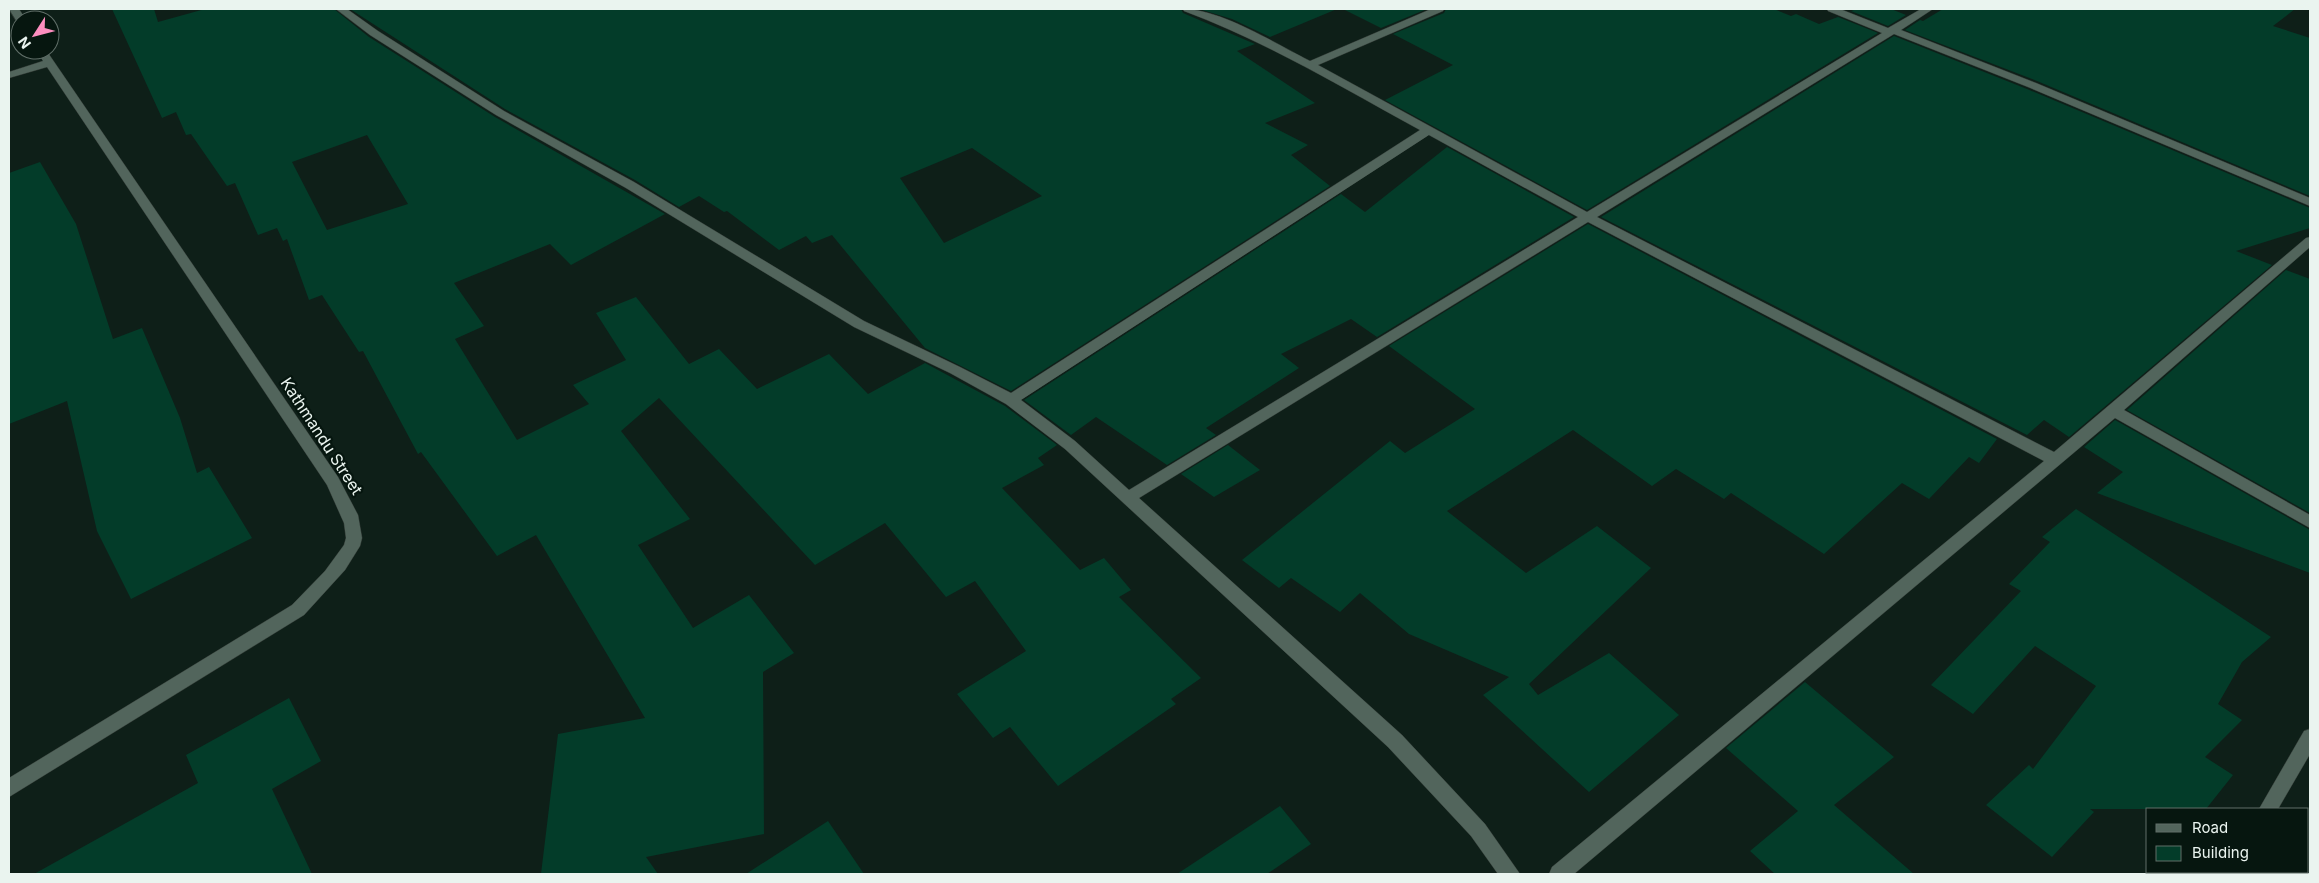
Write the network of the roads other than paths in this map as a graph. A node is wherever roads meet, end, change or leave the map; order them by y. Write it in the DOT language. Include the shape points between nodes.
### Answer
graph roads {
  1 [pos="341,9"];
  2 [pos="1188,9"];
  3 [pos="1438,9"];
  4 [pos="1832,9"];
  5 [pos="1928,9"];
  6 [pos="1890,31"];
  7 [pos="37,60"];
  8 [pos="48,60"];
  9 [pos="1310,65"];
  10 [pos="9,75"];
  11 [pos="1427,131"];
  12 [pos="2310,202"];
  13 [pos="1587,217"];
  14 [pos="2310,241"];
  15 [pos="1011,400"];
  16 [pos="2114,411"];
  17 [pos="2056,460"];
  18 [pos="1129,497"];
  19 [pos="2310,522"];
  20 [pos="2310,737"];
  21 [pos="9,788"];
  22 [pos="2269,808"];
  23 [pos="1510,874"];
  24 [pos="1559,874"];
  1 -- 15 [label="street" via="500,113 638,190 859,324"];
  2 -- 9 [label="street" via="1233,26"];
  3 -- 9 [label="street"];
  4 -- 6 [label="street"];
  5 -- 6 [label="street"];
  6 -- 12 [label="street" via="2066,99"];
  6 -- 13 [label="street"];
  7 -- 10 [label="street"];
  8 -- 21 [label="street, Kathmandu Street" via="333,481 349,510 354,540 334,574 298,610"];
  9 -- 11 [label="street"];
  11 -- 13 [label="street"];
  11 -- 15 [label="street"];
  13 -- 17 [label="street"];
  13 -- 18 [label="street"];
  14 -- 16 [label="street"];
  15 -- 18 [label="street" via="1070,445"];
  16 -- 17 [label="street"];
  16 -- 19 [label="street"];
  17 -- 24 [label="street"];
  18 -- 23 [label="street" via="1395,741 1478,830"];
  20 -- 22 [label="street"];
}
